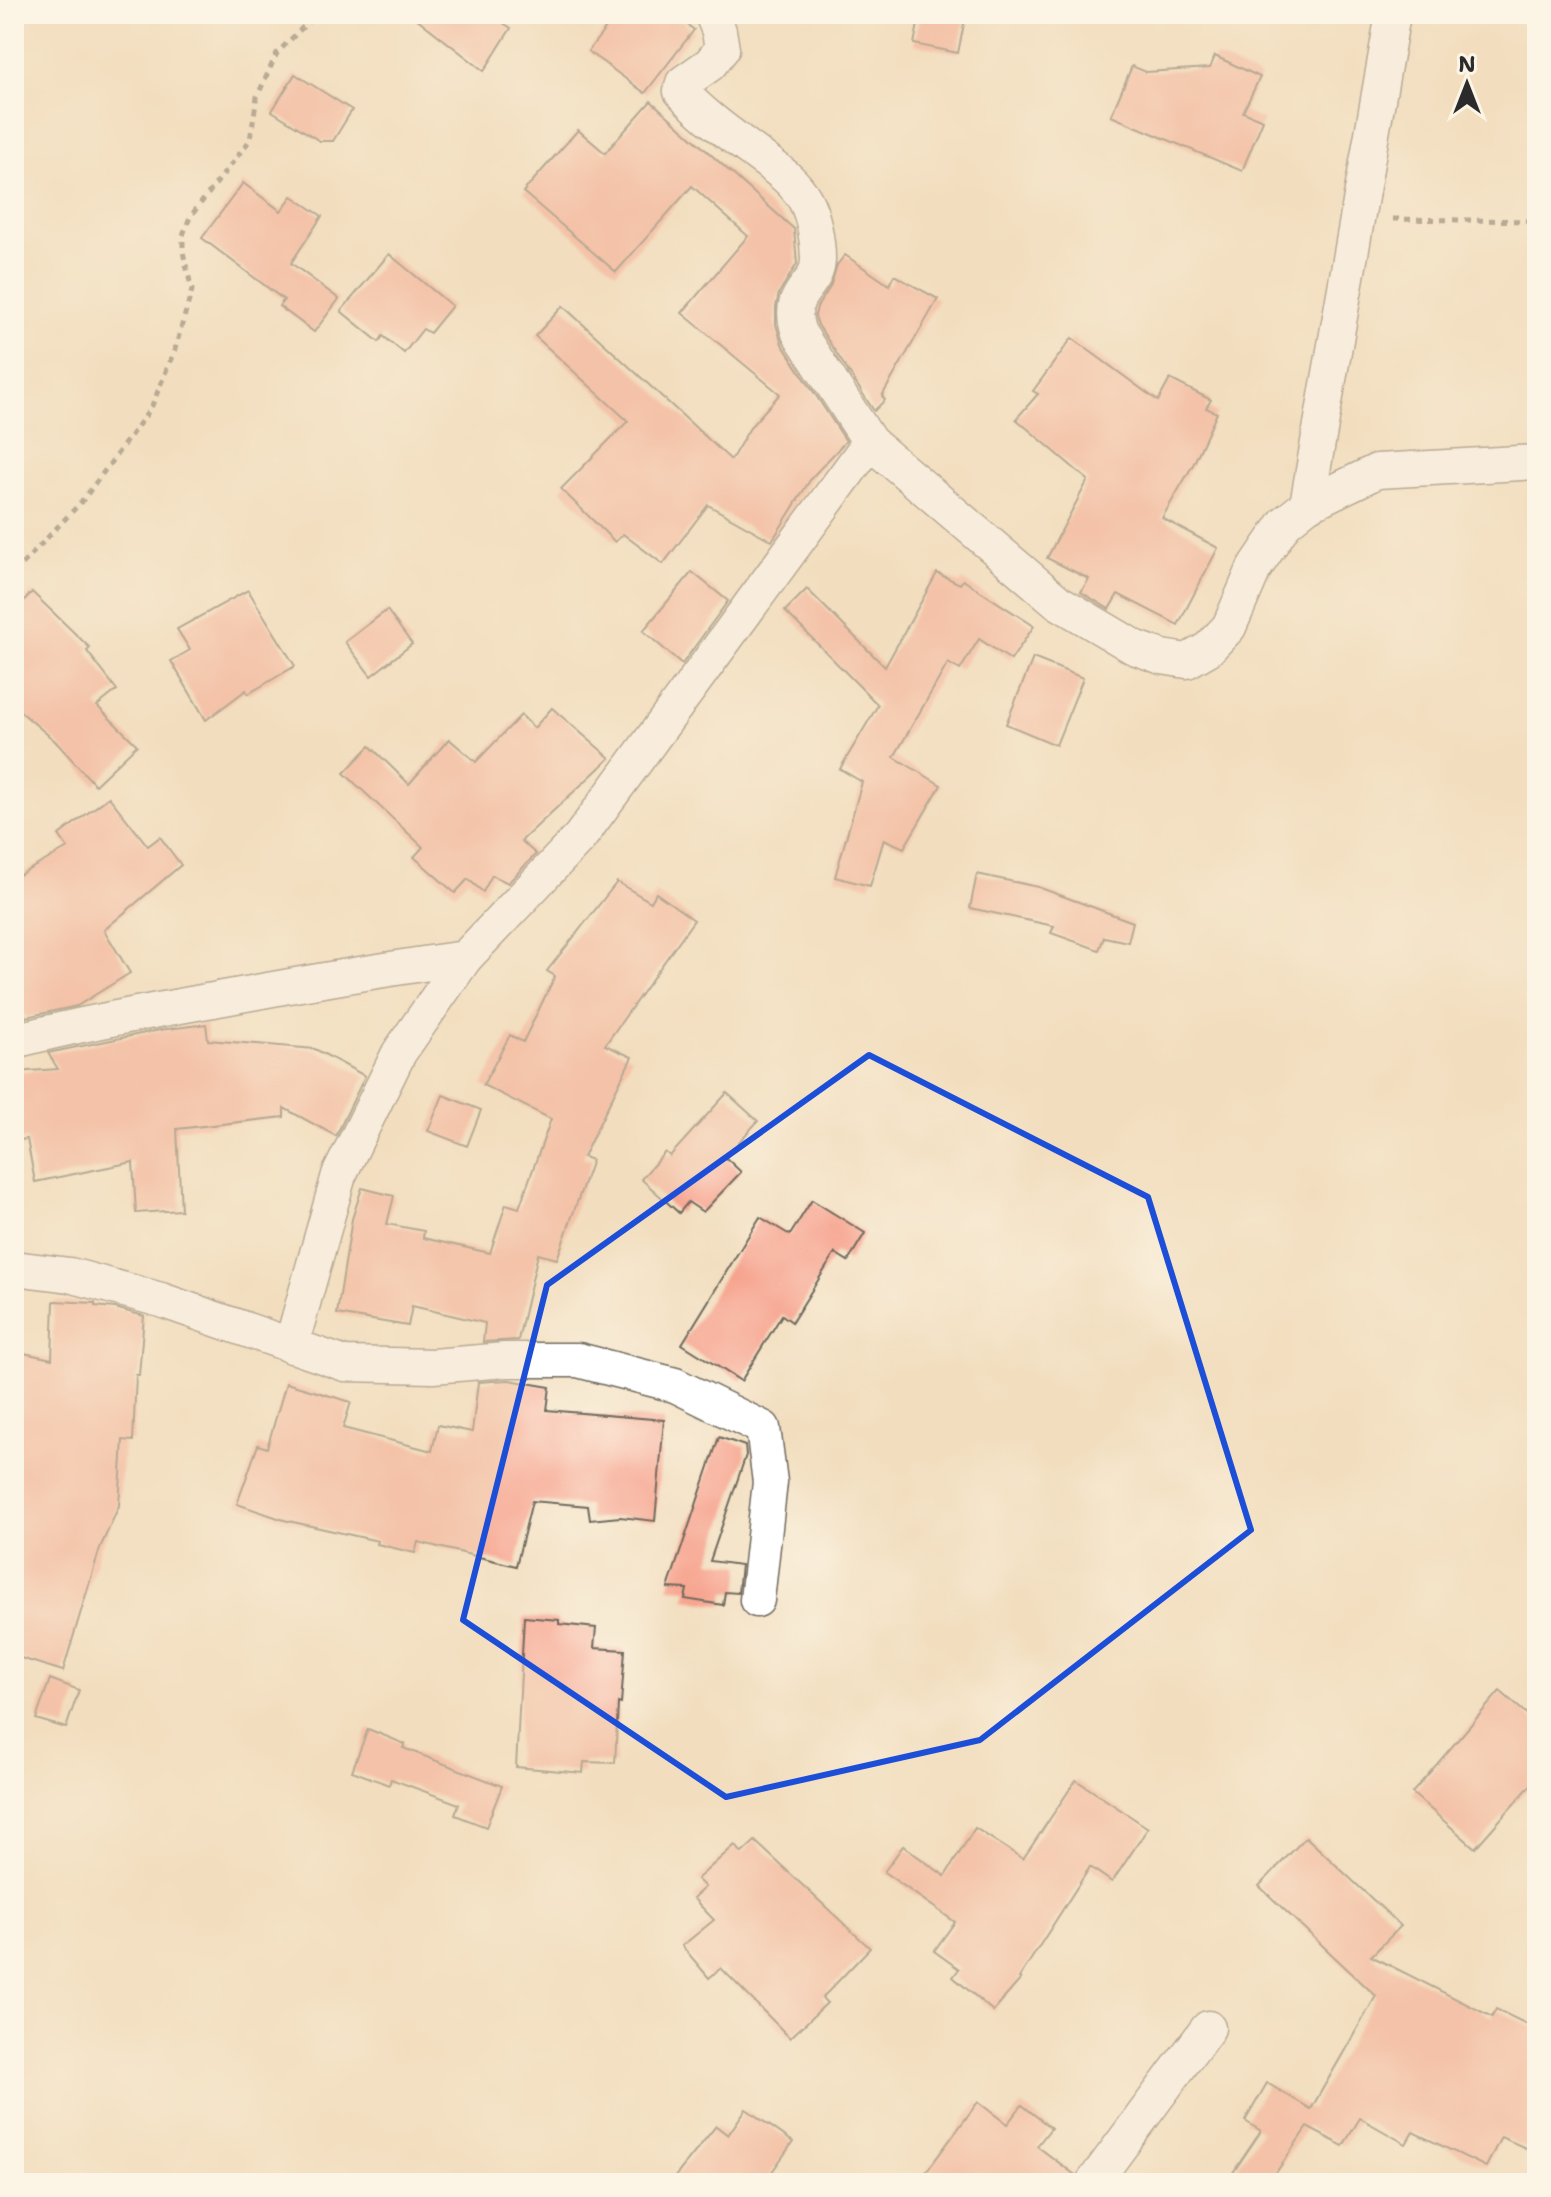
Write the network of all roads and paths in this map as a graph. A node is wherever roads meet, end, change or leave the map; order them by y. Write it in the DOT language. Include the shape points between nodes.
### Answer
graph roads {
  1 [pos="309,14"];
  2 [pos="712,14"];
  3 [pos="1393,14"];
  4 [pos="1356,219"];
  5 [pos="1537,221"];
  6 [pos="870,442"];
  7 [pos="1537,462"];
  8 [pos="1307,505"];
  9 [pos="14,573"];
  10 [pos="465,958"];
  11 [pos="14,1041"];
  12 [pos="14,1268"];
  13 [pos="291,1346"];
  14 [pos="757,1600"];
  15 [pos="1208,2028"];
  16 [pos="1093,2183"];
  1 -- 9 [label="path" via="308,22 277,53 257,97 250,140 190,217 183,252 192,290 151,408 83,500"];
  2 -- 6 [label="street" via="722,49 683,83 681,91 788,178 806,201 818,264 794,308 794,319"];
  3 -- 4 [label="street"];
  4 -- 5 [label="path"];
  4 -- 8 [label="street"];
  6 -- 8 [label="street" via="1058,602 1134,647 1187,661 1229,627 1254,569 1285,523"];
  6 -- 10 [label="street" via="580,837"];
  7 -- 8 [label="street" via="1377,471"];
  10 -- 11 [label="street" via="248,993"];
  10 -- 13 [label="street" via="399,1053 339,1175"];
  12 -- 13 [label="street" via="70,1275 161,1300"];
  13 -- 14 [label="street" via="345,1364 578,1360 675,1385 763,1428 770,1482"];
  15 -- 16 [label="street"];
}
